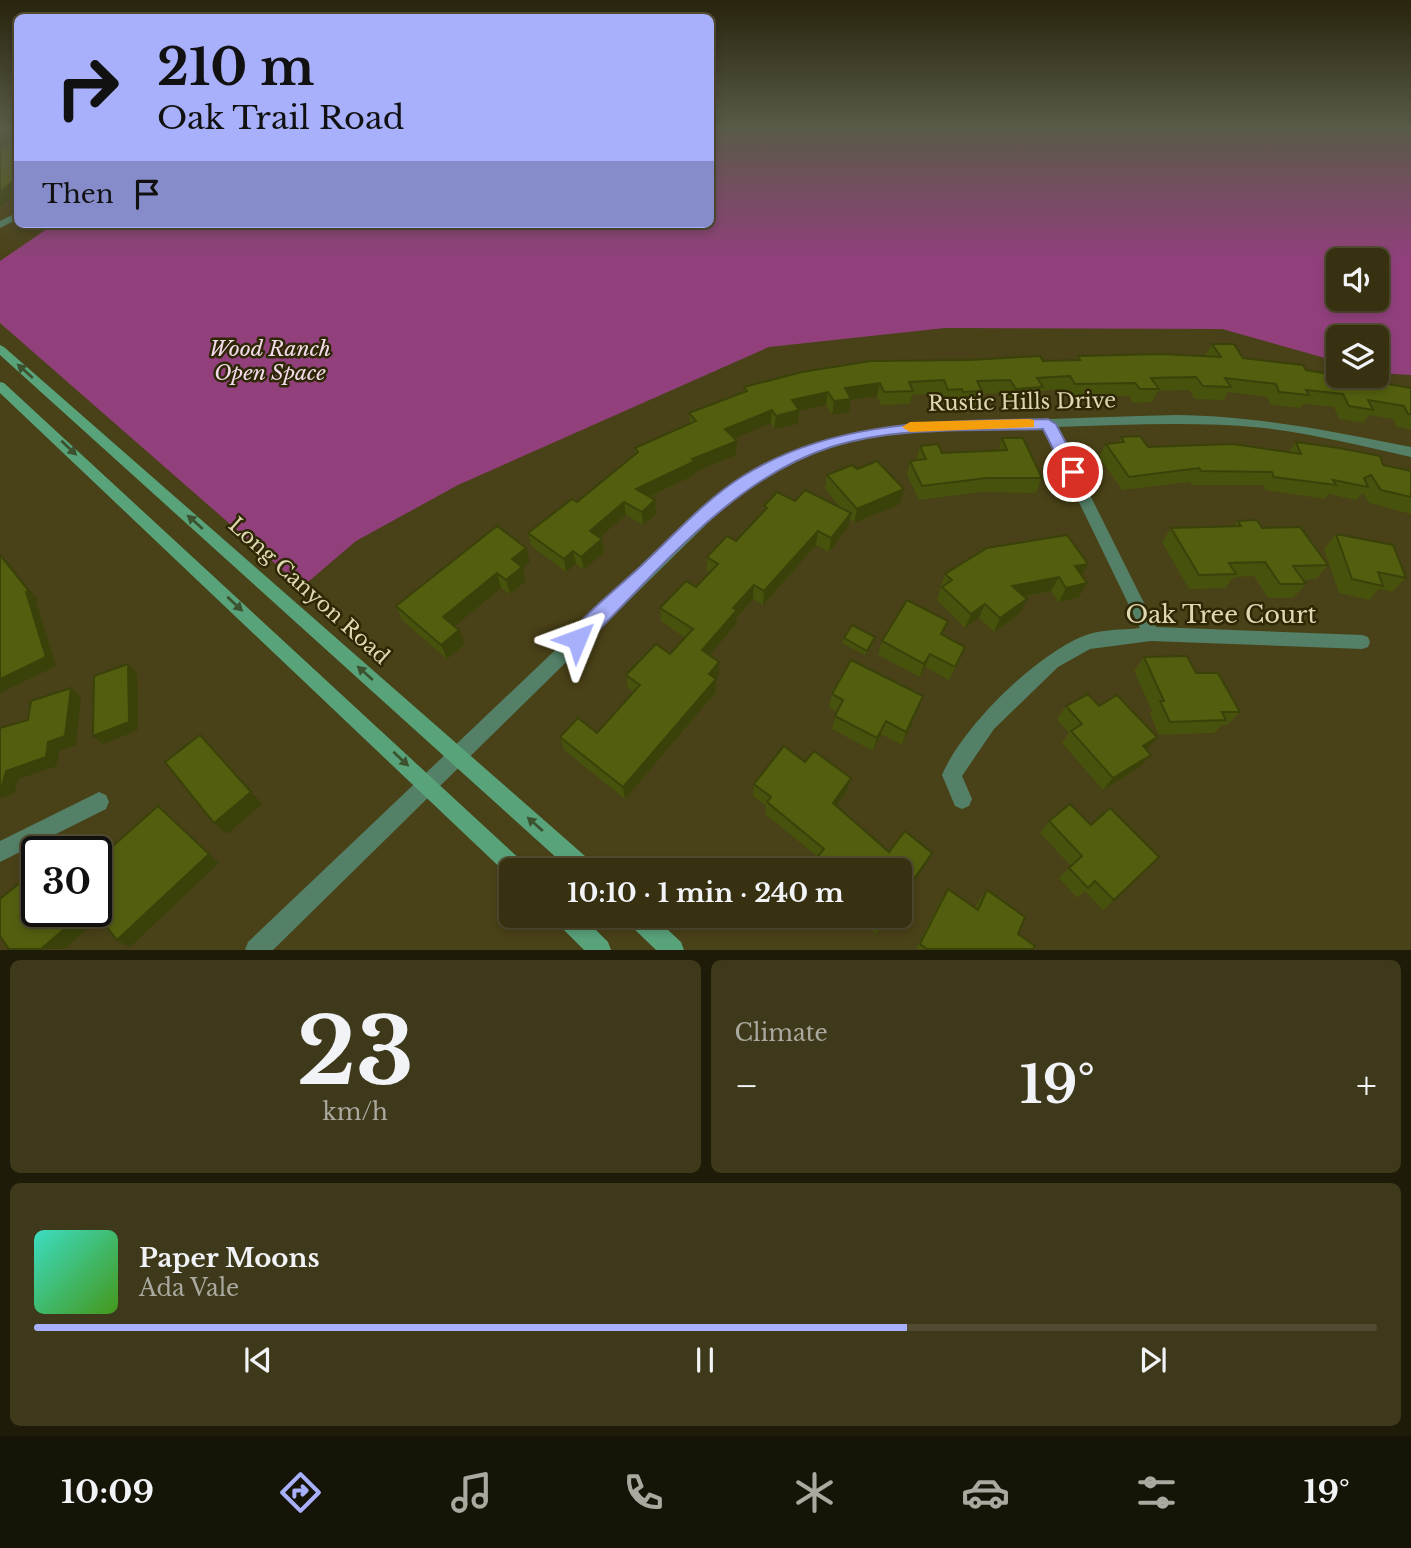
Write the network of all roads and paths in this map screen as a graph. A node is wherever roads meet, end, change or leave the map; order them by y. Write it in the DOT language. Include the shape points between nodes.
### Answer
graph roads {
  1 [pos="0,349"];
  2 [pos="0,386"];
  3 [pos="1048,424"];
  4 [pos="1411,452"];
  5 [pos="1151,634"];
  6 [pos="1362,642"];
  7 [pos="456,754"];
  8 [pos="427,783"];
  9 [pos="962,799"];
  10 [pos="99,802"];
  11 [pos="0,852"];
  12 [pos="505,858"];
  13 [pos="573,858"];
  14 [pos="578,928"];
  15 [pos="650,928"];
  16 [pos="256,950"];
  17 [pos="600,950"];
  18 [pos="673,950"];
  7 -- 1 [label="main road, Long Canyon Road, one-way"];
  2 -- 8 [label="main road, one-way"];
  3 -- 4 [label="street, Rustic Hills Drive" via="1264,424"];
  3 -- 5 [label="street"];
  3 -- 7 [label="street, Rustic Hills Drive" via="887,429 829,442 780,462 716,506"];
  5 -- 6 [label="street, Oak Tree Court"];
  5 -- 9 [label="street, Oak Tree Court" via="1087,642 1052,662 987,723 952,775"];
  7 -- 8 [label="street, Rustic Hills Drive"];
  13 -- 7 [label="main road, Long Canyon Road, one-way"];
  8 -- 12 [label="main road"];
  8 -- 16 [label="street, Rustic Hills Drive"];
  10 -- 11 [label="street"];
  14 -- 17 [label="main road"];
  15 -- 18 [label="main road"];
}
